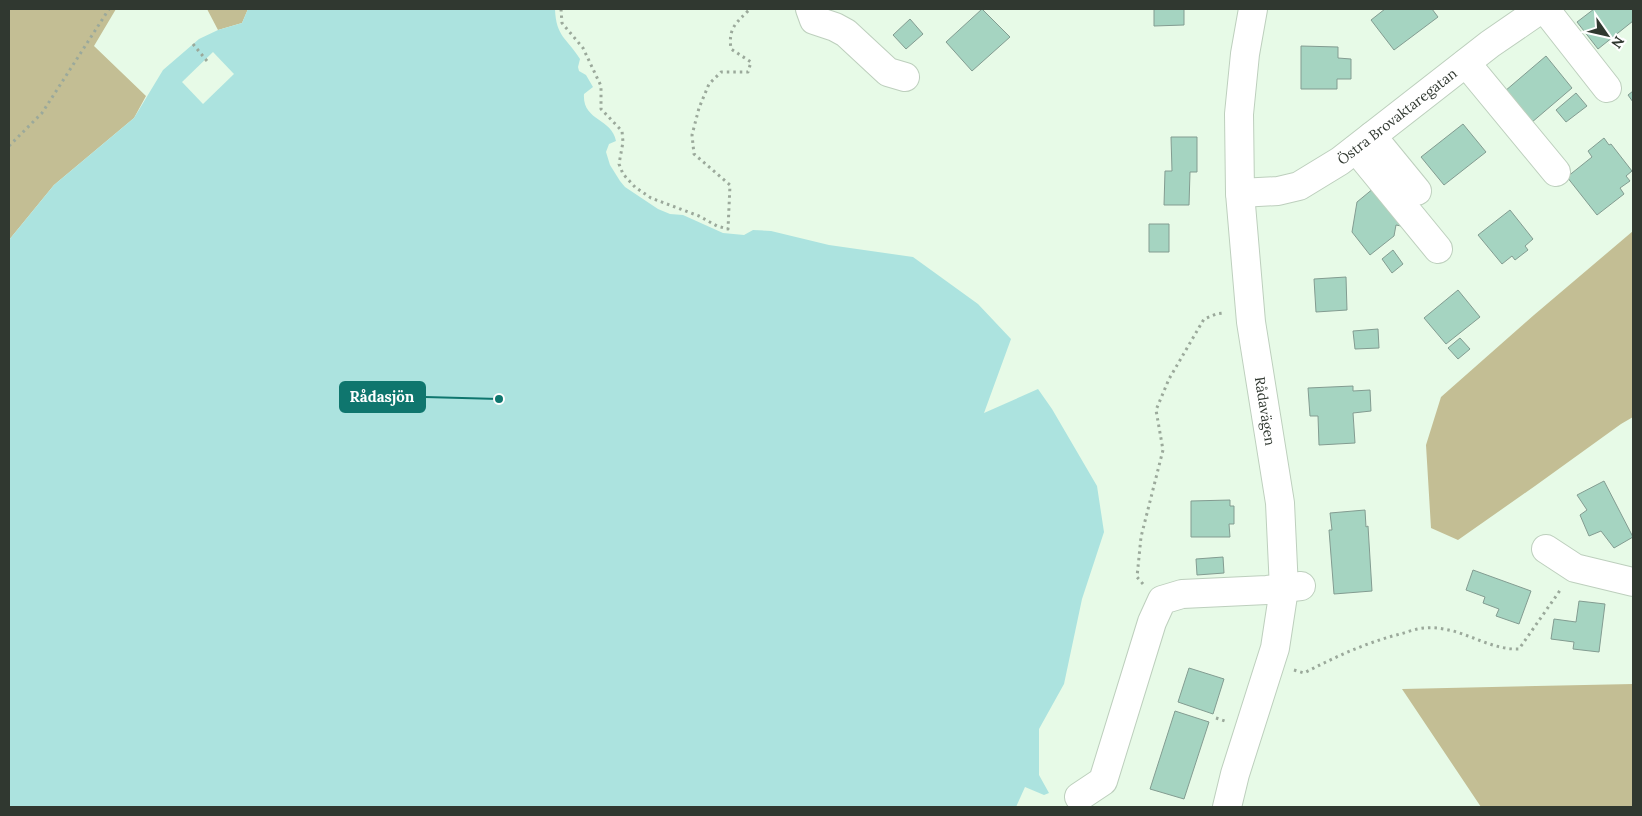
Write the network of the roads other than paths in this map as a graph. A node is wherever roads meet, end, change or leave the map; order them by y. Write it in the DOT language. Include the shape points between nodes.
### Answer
graph roads {
  1 [pos="810,9"];
  2 [pos="1253,9"];
  3 [pos="1543,9"];
  4 [pos="1466,63"];
  5 [pos="905,77"];
  6 [pos="1607,88"];
  7 [pos="1364,142"];
  8 [pos="1556,172"];
  9 [pos="1417,191"];
  10 [pos="1240,193"];
  11 [pos="1438,249"];
  12 [pos="1546,549"];
  13 [pos="1633,582"];
  14 [pos="1293,588"];
  15 [pos="1079,797"];
  16 [pos="1226,807"];
  1 -- 5 [label="street" via="814,20 846,33 888,72"];
  2 -- 10 [label="street, Rådavägen" via="1239,114"];
  3 -- 4 [label="street, Östra Brovaktaregatan"];
  3 -- 6 [label="street"];
  4 -- 7 [label="street, Östra Brovaktaregatan"];
  4 -- 8 [label="street"];
  7 -- 9 [label="street"];
  7 -- 10 [label="street, Östra Brovaktaregatan" via="1299,186"];
  7 -- 11 [label="street"];
  10 -- 14 [label="street, Rådavägen" via="1251,322"];
  12 -- 13 [label="street" via="1575,568"];
  14 -- 15 [label="street" via="1182,594 1162,600 1152,622 1104,781"];
  14 -- 16 [label="street, Rådavägen"];
}
